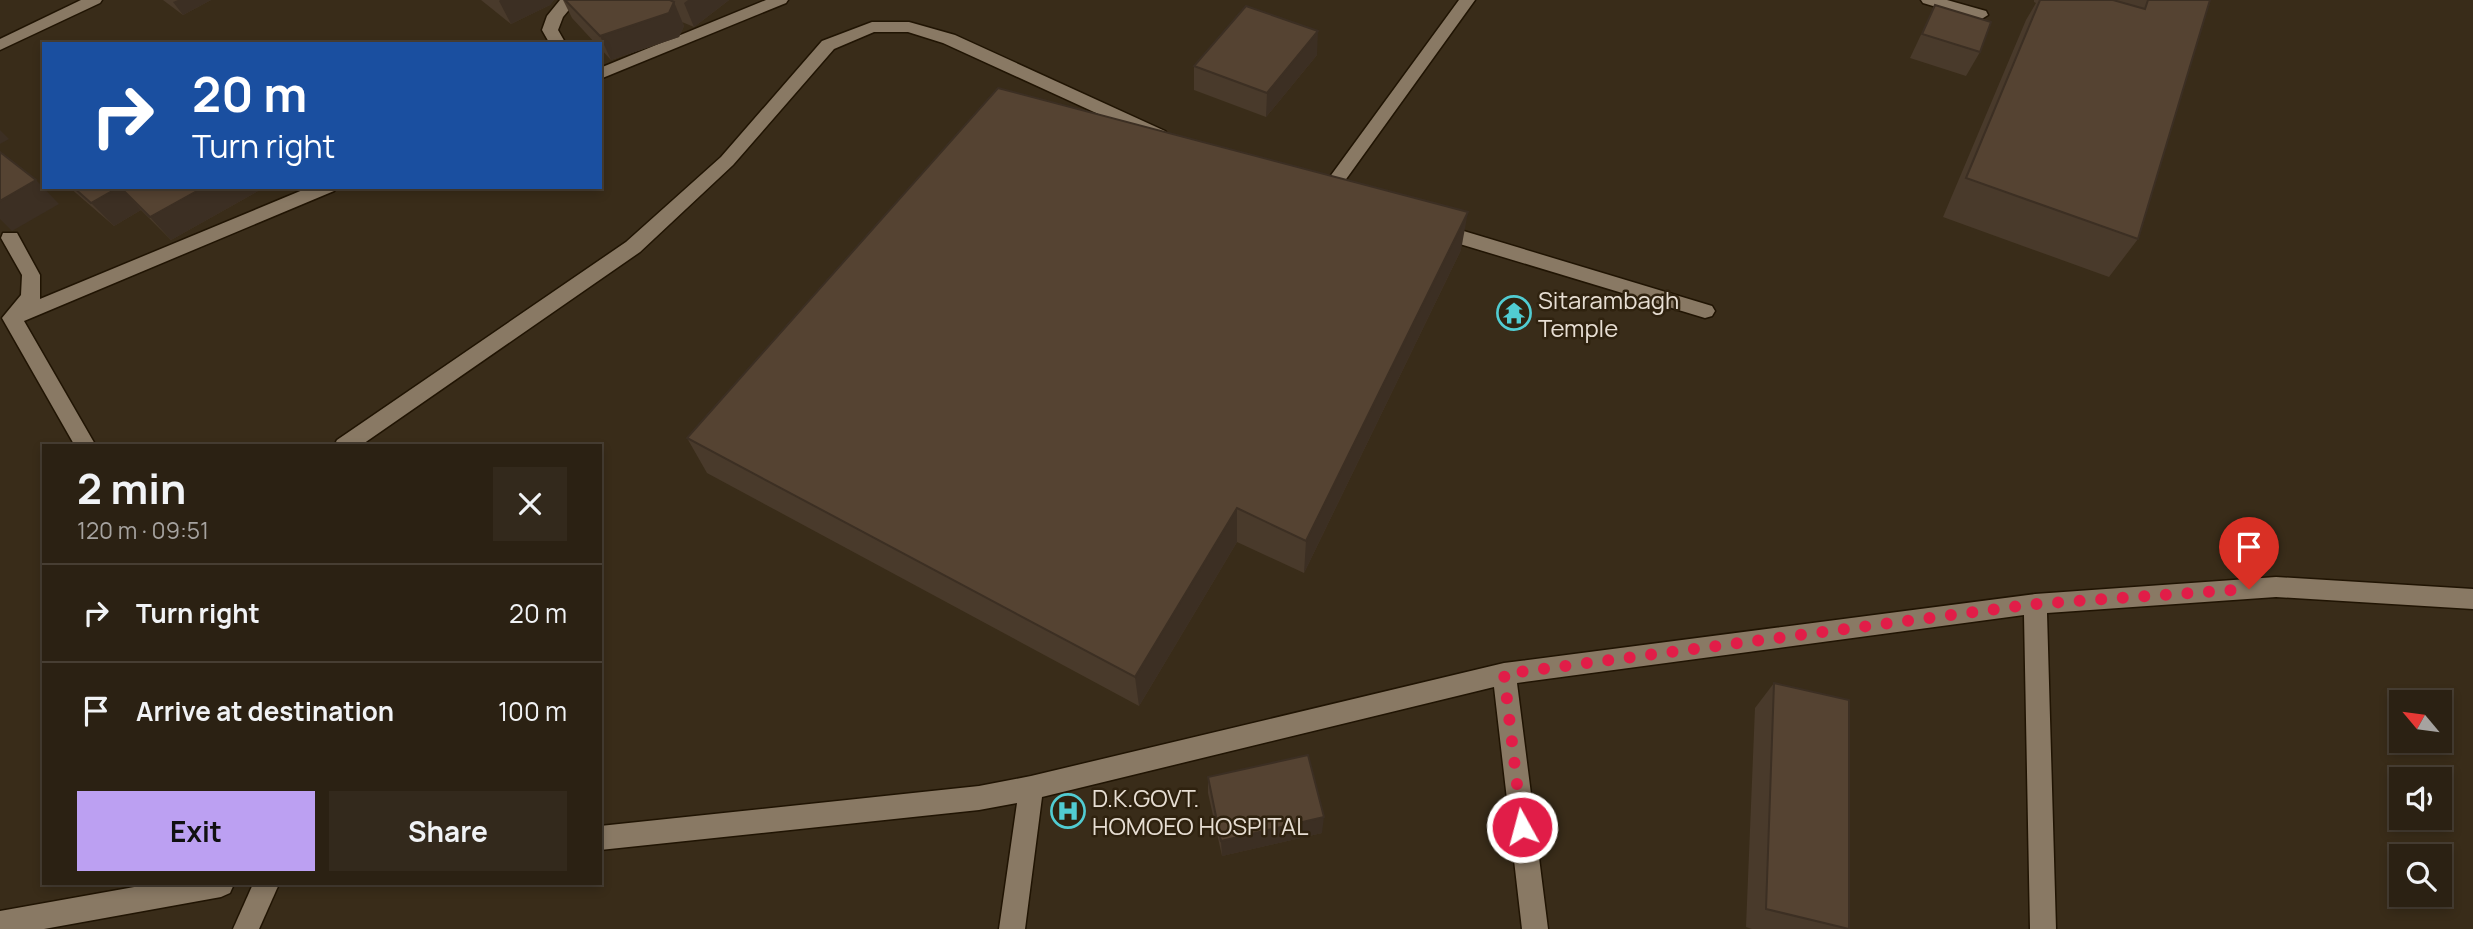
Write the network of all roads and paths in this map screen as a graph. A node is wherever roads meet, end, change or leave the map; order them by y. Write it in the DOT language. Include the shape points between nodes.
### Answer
graph roads {
  1 [pos="94,0"];
  2 [pos="569,0"];
  3 [pos="780,0"];
  4 [pos="1467,0"];
  5 [pos="1929,0"];
  6 [pos="1980,15"];
  7 [pos="557,42"];
  8 [pos="0,45"];
  9 [pos="602,73"];
  10 [pos="1175,141"];
  11 [pos="1300,187"];
  12 [pos="323,189"];
  13 [pos="1416,224"];
  14 [pos="10,238"];
  15 [pos="1705,311"];
  16 [pos="6,321"];
  17 [pos="85,444"];
  18 [pos="347,444"];
  19 [pos="2473,599"];
  20 [pos="2035,604"];
  21 [pos="1504,674"];
  22 [pos="1031,788"];
  23 [pos="602,838"];
  24 [pos="215,885"];
  25 [pos="266,885"];
  26 [pos="0,924"];
  27 [pos="246,929"];
  28 [pos="1012,929"];
  29 [pos="1535,929"];
  30 [pos="2043,929"];
  1 -- 8 [label="street"];
  2 -- 7 [label="street" via="550,30"];
  3 -- 9 [label="street"];
  4 -- 11 [label="street" via="1331,198"];
  5 -- 6 [label="street"];
  10 -- 18 [label="street" via="949,39 909,27 872,27 828,45 727,161 633,247"];
  12 -- 16 [label="street"];
  13 -- 15 [label="street"];
  14 -- 16 [label="street" via="31,275 31,297"];
  16 -- 17 [label="street"];
  19 -- 20 [label="street" via="2276,587"];
  20 -- 21 [label="street"];
  20 -- 30 [label="street"];
  21 -- 22 [label="street"];
  21 -- 29 [label="street"];
  22 -- 23 [label="street" via="979,798"];
  22 -- 28 [label="street"];
  24 -- 26 [label="street"];
  25 -- 27 [label="street"];
}
